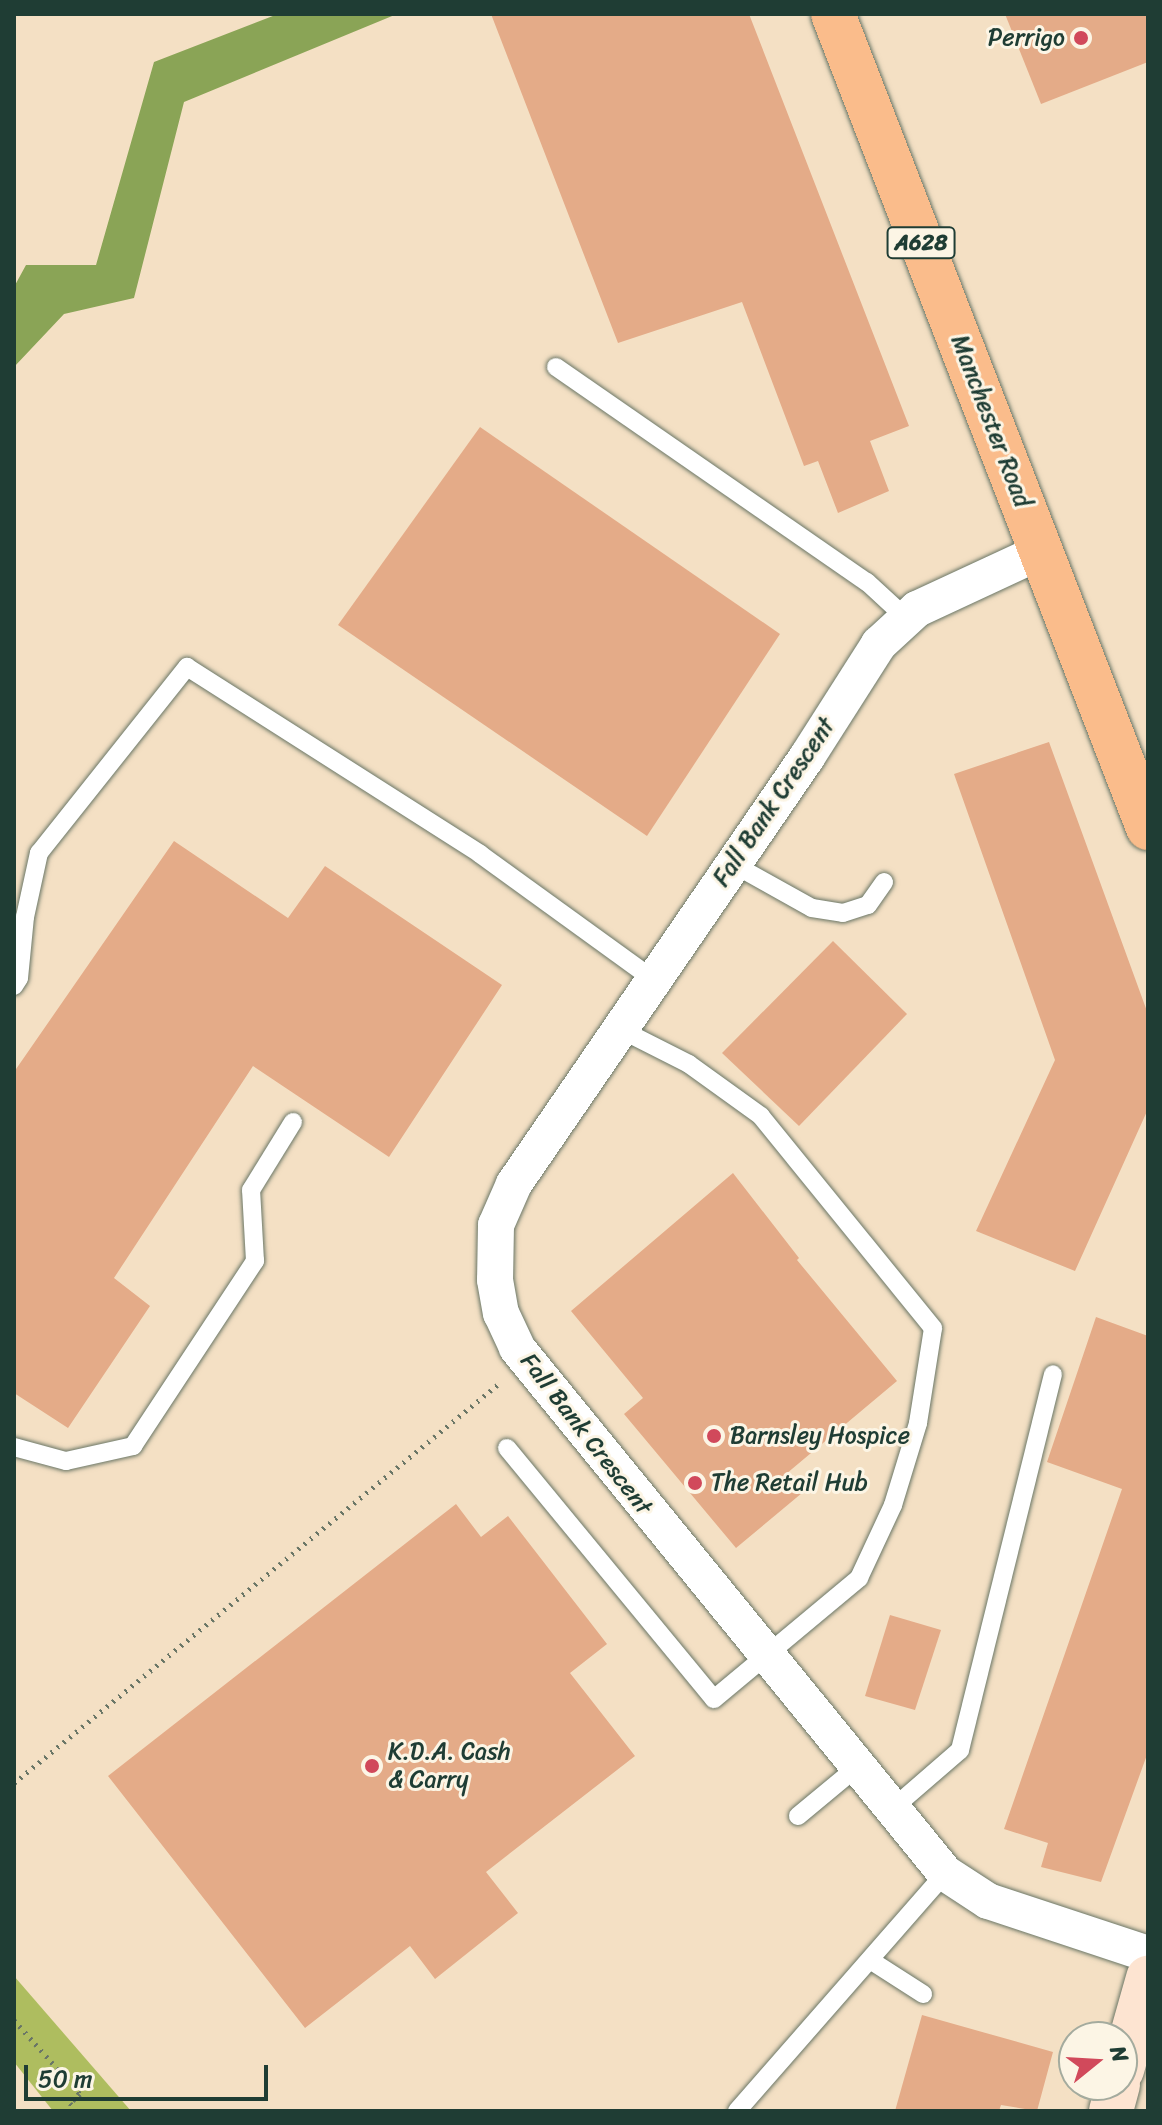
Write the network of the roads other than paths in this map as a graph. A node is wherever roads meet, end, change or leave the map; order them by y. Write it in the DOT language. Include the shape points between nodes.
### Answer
graph roads {
  1 [pos="833,14"];
  2 [pos="556,367"];
  3 [pos="1042,551"];
  4 [pos="906,618"];
  5 [pos="1148,828"];
  6 [pos="733,864"];
  7 [pos="884,882"];
  8 [pos="654,980"];
  9 [pos="14,986"];
  10 [pos="620,1029"];
  11 [pos="293,1122"];
  12 [pos="1053,1374"];
  13 [pos="14,1447"];
  14 [pos="507,1448"];
  15 [pos="765,1657"];
  16 [pos="857,1767"];
  17 [pos="892,1809"];
  18 [pos="798,1816"];
  19 [pos="945,1873"];
  20 [pos="1148,1954"];
  21 [pos="870,1960"];
  22 [pos="1148,1978"];
  23 [pos="923,1994"];
  24 [pos="1136,2021"];
  25 [pos="737,2111"];
  1 -- 3 [label="highway, Manchester Road / A628"];
  2 -- 4 [label="lane" via="867,582"];
  3 -- 4 [label="street, Fall Bank Crescent"];
  3 -- 5 [label="highway, Manchester Road / A628"];
  4 -- 6 [label="street, Fall Bank Crescent" via="879,644"];
  6 -- 7 [label="lane" via="812,908 843,913 868,905"];
  6 -- 8 [label="street, Fall Bank Crescent"];
  8 -- 9 [label="lane" via="480,854 187,667 39,853"];
  8 -- 10 [label="street, Fall Bank Crescent"];
  10 -- 15 [label="street, Fall Bank Crescent" via="514,1184 496,1225 494,1265 501,1313 527,1360"];
  10 -- 15 [label="lane" via="689,1064 761,1116 933,1328 918,1423 893,1505 859,1578"];
  11 -- 13 [label="lane" via="251,1190 255,1261 133,1446 66,1461"];
  12 -- 17 [label="lane" via="960,1750"];
  14 -- 15 [label="lane" via="714,1699"];
  15 -- 16 [label="street, Fall Bank Crescent"];
  16 -- 17 [label="street, Fall Bank Crescent"];
  16 -- 18 [label="lane"];
  17 -- 19 [label="street, Fall Bank Crescent"];
  19 -- 20 [label="street, Fall Bank Crescent" via="988,1901"];
  19 -- 21 [label="lane"];
  21 -- 23 [label="lane"];
  21 -- 25 [label="lane"];
  22 -- 24 [label="main road"];
}
